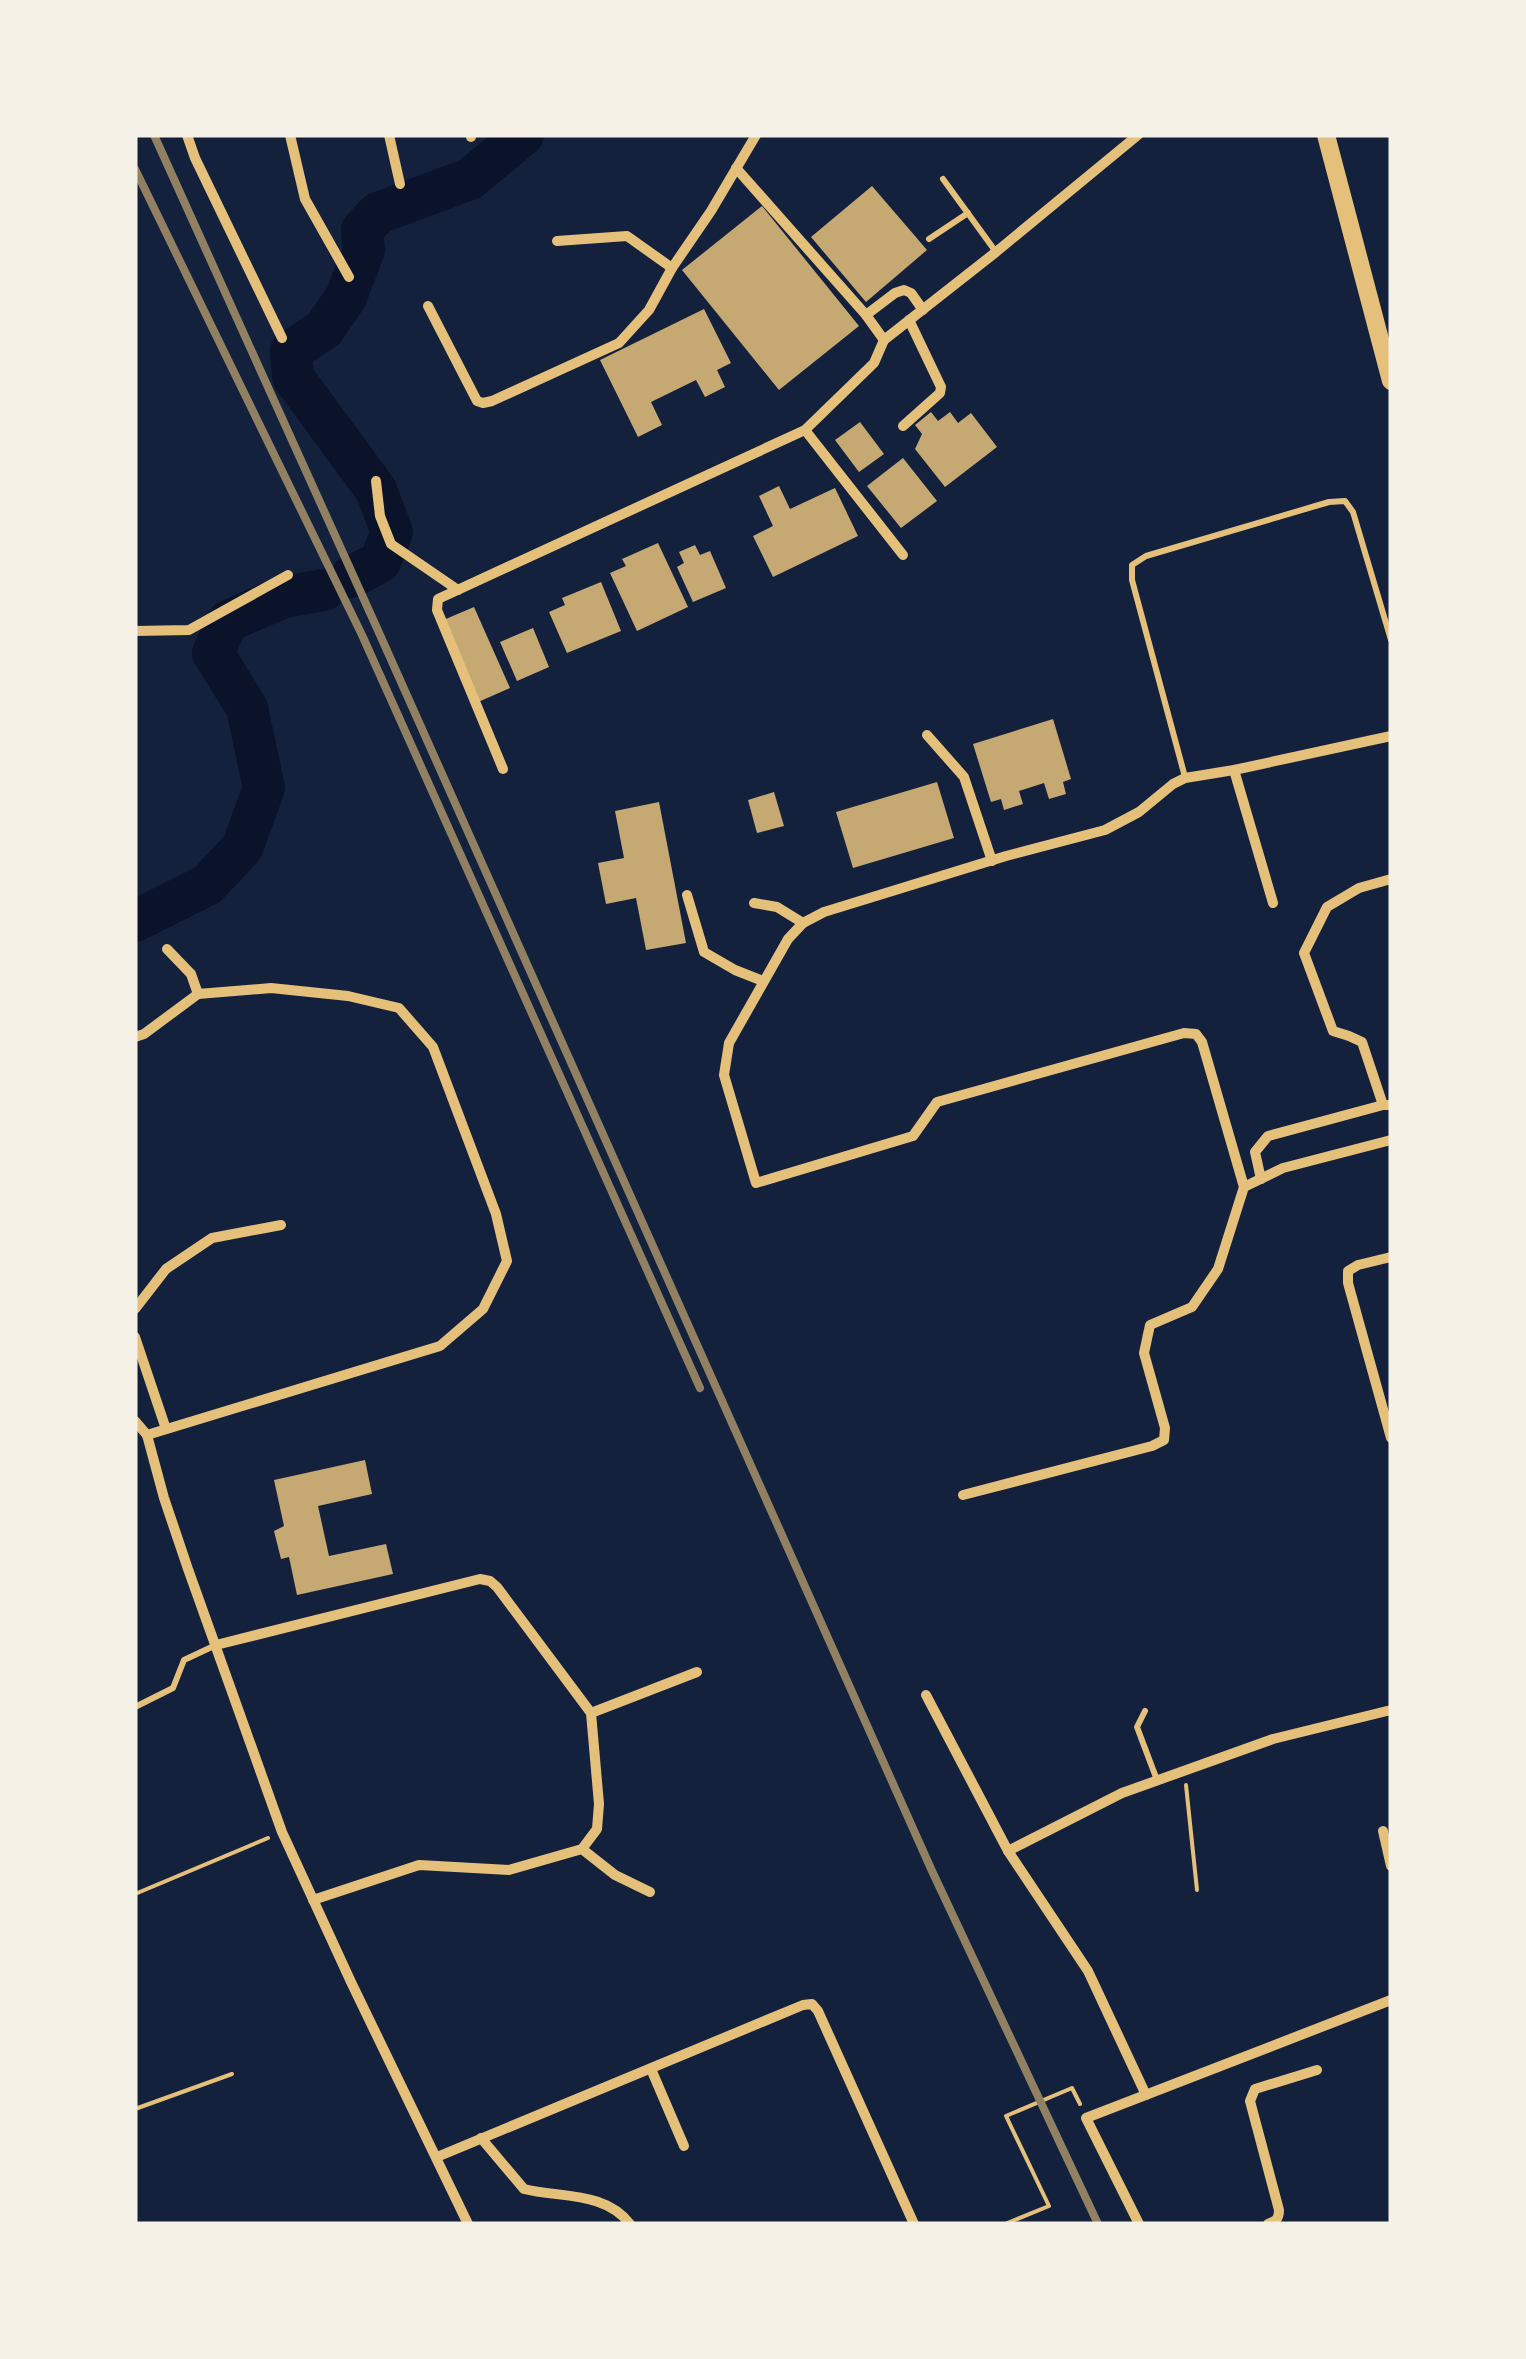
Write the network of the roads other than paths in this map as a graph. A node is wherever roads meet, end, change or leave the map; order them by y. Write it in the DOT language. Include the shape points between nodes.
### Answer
graph roads {
  1 [pos="187,135"];
  2 [pos="290,135"];
  3 [pos="388,135"];
  4 [pos="1138,135"];
  5 [pos="1326,135"];
  6 [pos="750,136"];
  7 [pos="736,168"];
  8 [pos="943,179"];
  9 [pos="400,184"];
  10 [pos="968,213"];
  11 [pos="929,239"];
  12 [pos="557,241"];
  13 [pos="996,252"];
  14 [pos="672,268"];
  15 [pos="349,277"];
  16 [pos="428,306"];
  17 [pos="922,310"];
  18 [pos="866,316"];
  19 [pos="909,320"];
  20 [pos="282,338"];
  21 [pos="884,340"];
  22 [pos="1391,381"];
  23 [pos="903,426"];
  24 [pos="805,430"];
  25 [pos="376,480"];
  26 [pos="902,555"];
  27 [pos="288,576"];
  28 [pos="458,590"];
  29 [pos="135,631"];
  30 [pos="1391,640"];
  31 [pos="927,735"];
  32 [pos="1391,736"];
  33 [pos="502,769"];
  34 [pos="1234,770"];
  35 [pos="1185,778"];
  36 [pos="992,861"];
  37 [pos="1391,879"];
  38 [pos="687,894"];
  39 [pos="754,904"];
  40 [pos="1273,904"];
  41 [pos="804,923"];
  42 [pos="167,949"];
  43 [pos="763,980"];
  44 [pos="198,994"];
  45 [pos="135,1037"];
  46 [pos="1387,1105"];
  47 [pos="1391,1140"];
  48 [pos="1261,1179"];
  49 [pos="1244,1187"];
  50 [pos="282,1225"];
  51 [pos="1391,1257"];
  52 [pos="135,1309"];
  53 [pos="135,1336"];
  54 [pos="135,1421"];
  55 [pos="166,1429"];
  56 [pos="148,1435"];
  57 [pos="1391,1438"];
  58 [pos="963,1495"];
  59 [pos="216,1645"];
  60 [pos="697,1672"];
  61 [pos="926,1695"];
  62 [pos="135,1707"];
  63 [pos="1391,1710"];
  64 [pos="1145,1711"];
  65 [pos="591,1714"];
  66 [pos="1158,1780"];
  67 [pos="1383,1830"];
  68 [pos="582,1848"];
  69 [pos="1008,1851"];
  70 [pos="1391,1866"];
  71 [pos="650,1892"];
  72 [pos="313,1900"];
  73 [pos="1391,2000"];
  74 [pos="651,2069"];
  75 [pos="1317,2070"];
  76 [pos="1146,2095"];
  77 [pos="481,2138"];
  78 [pos="684,2146"];
  79 [pos="437,2156"];
  80 [pos="468,2224"];
  81 [pos="630,2224"];
  82 [pos="914,2224"];
  83 [pos="1139,2224"];
  84 [pos="1268,2224"];
  1 -- 20 [label="street"];
  2 -- 15 [label="street" via="306,199"];
  3 -- 9 [label="street"];
  4 -- 13 [label="street"];
  5 -- 22 [label="main road"];
  6 -- 7 [label="street"];
  7 -- 14 [label="street"];
  7 -- 18 [label="street"];
  8 -- 10 [label="lane"];
  10 -- 11 [label="lane"];
  10 -- 13 [label="lane"];
  12 -- 14 [label="street" via="626,236"];
  13 -- 17 [label="street"];
  14 -- 16 [label="street" via="650,310 619,343 492,402 478,401"];
  17 -- 18 [label="street" via="904,290"];
  17 -- 19 [label="street"];
  18 -- 21 [label="street"];
  19 -- 21 [label="street"];
  19 -- 23 [label="street" via="941,387"];
  21 -- 24 [label="street" via="874,363"];
  24 -- 26 [label="street"];
  24 -- 28 [label="street"];
  25 -- 28 [label="street" via="390,544"];
  27 -- 29 [label="street" via="189,630"];
  28 -- 33 [label="street" via="438,599 437,610"];
  30 -- 35 [label="lane" via="1345,501 1146,556 1132,566 1132,580"];
  31 -- 36 [label="street" via="964,777"];
  32 -- 34 [label="street"];
  34 -- 35 [label="street"];
  34 -- 40 [label="street"];
  35 -- 36 [label="street" via="1105,830"];
  36 -- 41 [label="street"];
  37 -- 46 [label="street" via="1327,907 1304,952 1333,1031 1362,1042"];
  38 -- 43 [label="street" via="704,952"];
  39 -- 41 [label="street" via="778,907"];
  41 -- 43 [label="street"];
  42 -- 44 [label="street" via="191,974"];
  43 -- 49 [label="street" via="729,1043 724,1075 756,1184 912,1136 936,1102 1184,1033 1202,1042"];
  44 -- 45 [label="street"];
  44 -- 55 [label="street" via="271,988 399,1008 434,1048 507,1261 483,1308 440,1346"];
  46 -- 48 [label="street" via="1268,1136 1255,1152"];
  47 -- 48 [label="street"];
  48 -- 49 [label="street"];
  49 -- 58 [label="street" via="1218,1269 1192,1307 1150,1325 1144,1353 1164,1440"];
  50 -- 52 [label="street" via="212,1238 166,1270"];
  51 -- 57 [label="street" via="1348,1271 1348,1283"];
  53 -- 55 [label="street"];
  54 -- 56 [label="street"];
  55 -- 56 [label="street"];
  56 -- 59 [label="street"];
  59 -- 62 [label="lane" via="184,1660 173,1688"];
  59 -- 65 [label="street" via="480,1579 497,1587"];
  59 -- 72 [label="street"];
  60 -- 65 [label="street"];
  61 -- 69 [label="street"];
  63 -- 66 [label="street" via="1273,1739"];
  64 -- 66 [label="lane" via="1137,1727"];
  65 -- 68 [label="street" via="599,1804 596,1829"];
  66 -- 69 [label="street"];
  67 -- 70 [label="street"];
  68 -- 71 [label="street"];
  68 -- 72 [label="street" via="509,1870 419,1865"];
  69 -- 76 [label="street" via="1088,1971"];
  72 -- 79 [label="street"];
  73 -- 76 [label="street"];
  74 -- 77 [label="street"];
  74 -- 78 [label="street"];
  74 -- 82 [label="street" via="812,2004"];
  75 -- 84 [label="street" via="1255,2090 1250,2101 1279,2210 1276,2222"];
  76 -- 83 [label="street" via="1086,2118"];
  77 -- 79 [label="street"];
  77 -- 81 [label="street" via="524,2189 596,2199"];
  79 -- 80 [label="street"];
}
